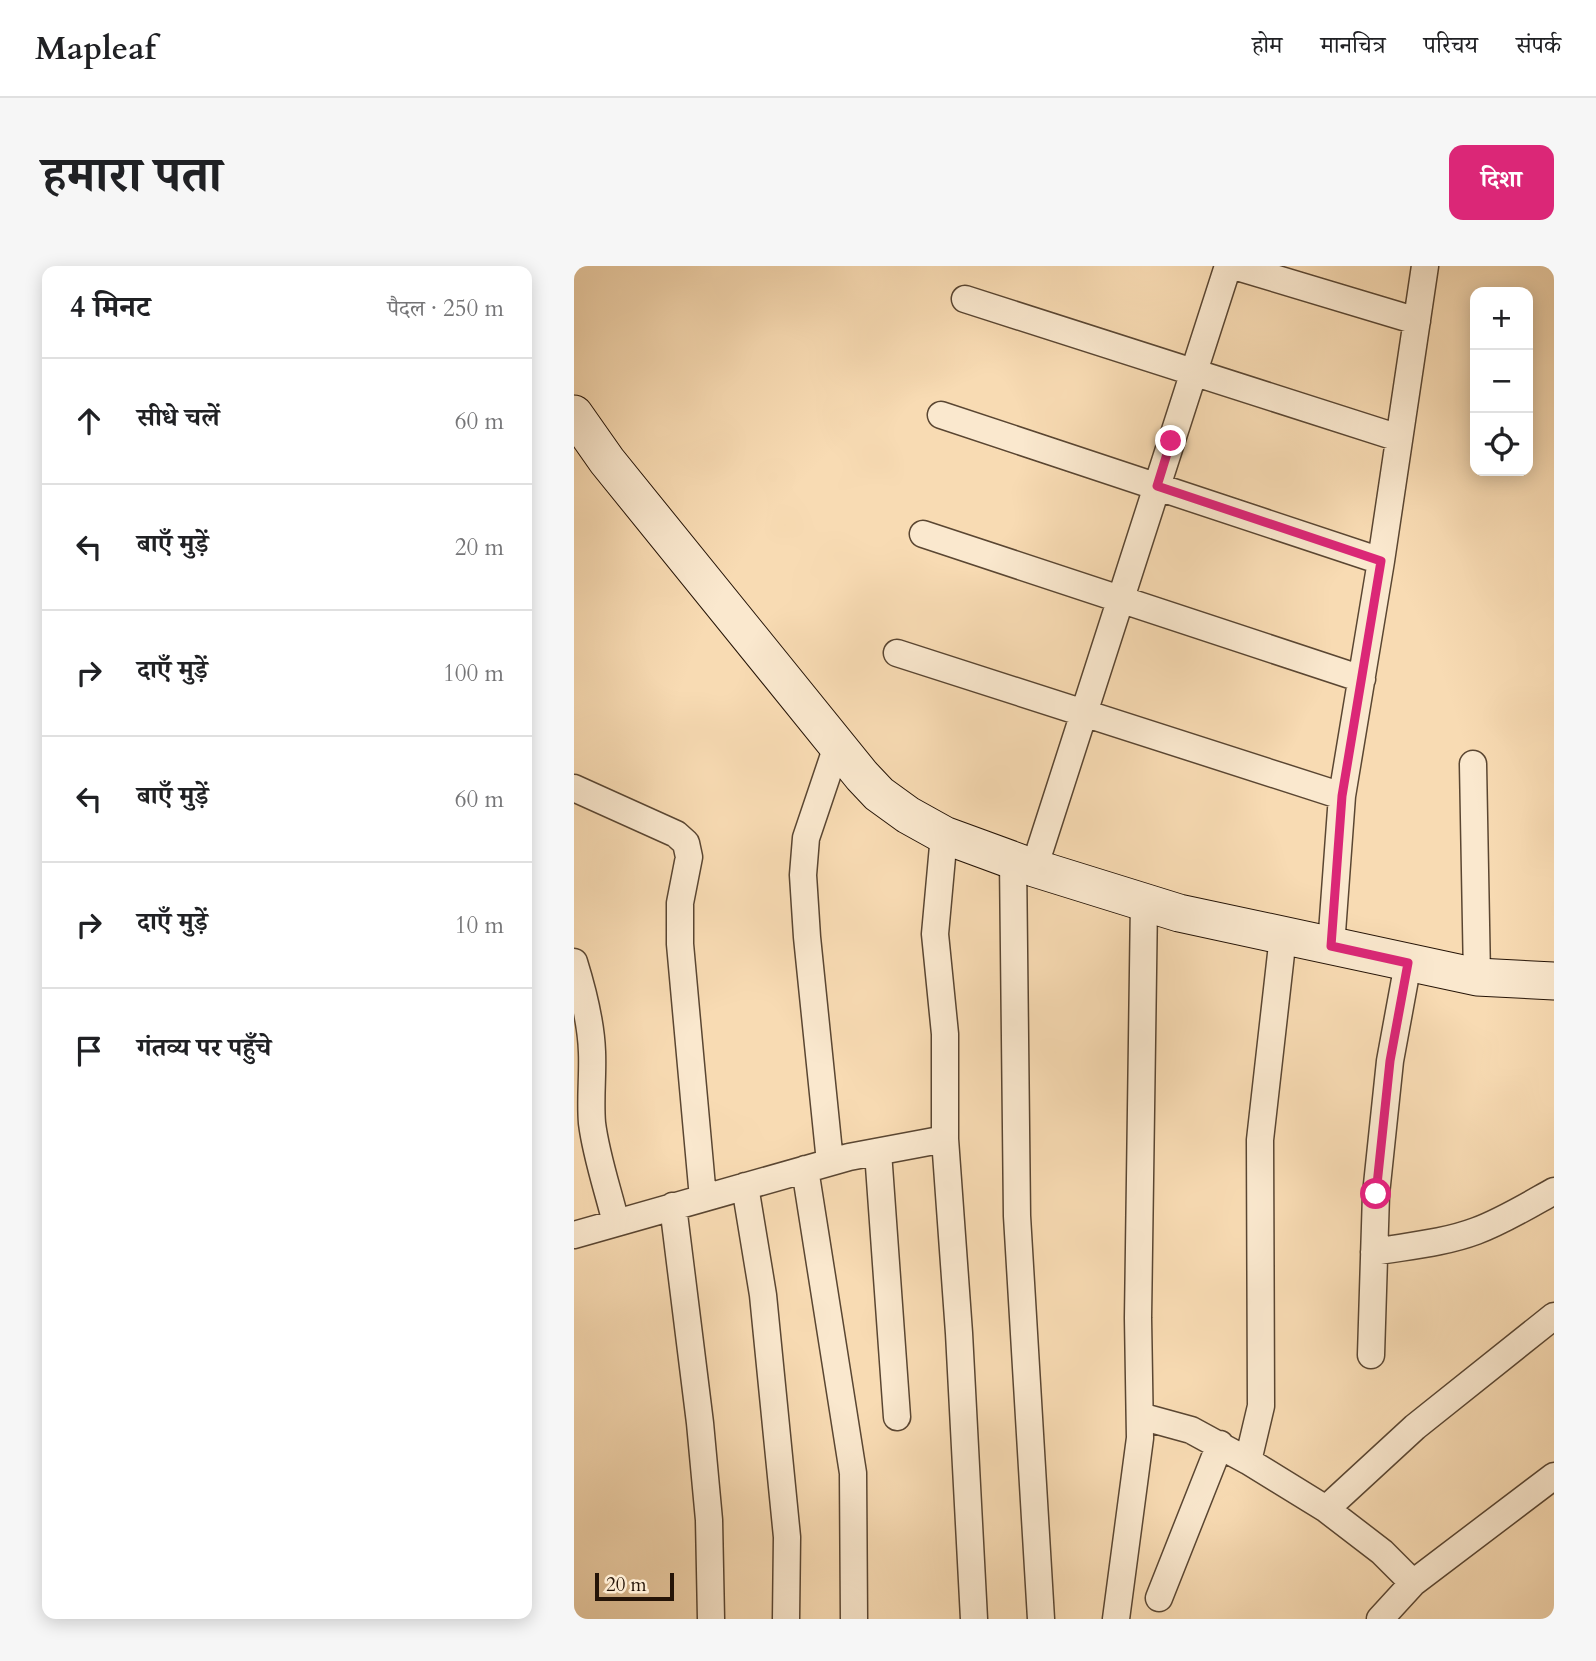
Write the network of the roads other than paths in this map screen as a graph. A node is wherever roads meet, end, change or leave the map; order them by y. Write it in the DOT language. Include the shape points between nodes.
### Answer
graph roads {
  1 [pos="1228,266"];
  2 [pos="1234,266"];
  3 [pos="1425,266"];
  4 [pos="965,299"];
  5 [pos="1417,320"];
  6 [pos="1193,373"];
  7 [pos="574,414"];
  8 [pos="941,415"];
  9 [pos="1399,438"];
  10 [pos="1157,486"];
  11 [pos="923,534"];
  12 [pos="1381,561"];
  13 [pos="1120,600"];
  14 [pos="897,653"];
  15 [pos="1362,679"];
  16 [pos="1084,714"];
  17 [pos="837,746"];
  18 [pos="1473,764"];
  19 [pos="574,788"];
  20 [pos="1342,796"];
  21 [pos="944,835"];
  22 [pos="1023,864"];
  23 [pos="1144,902"];
  24 [pos="1283,936"];
  25 [pos="1331,946"];
  26 [pos="1477,960"];
  27 [pos="574,962"];
  28 [pos="1408,963"];
  29 [pos="1554,981"];
  30 [pos="945,1139"];
  31 [pos="878,1152"];
  32 [pos="818,1166"];
  33 [pos="745,1185"];
  34 [pos="1554,1191"];
  35 [pos="703,1198"];
  36 [pos="673,1206"];
  37 [pos="616,1223"];
  38 [pos="574,1235"];
  39 [pos="1374,1252"];
  40 [pos="1554,1316"];
  41 [pos="1371,1355"];
  42 [pos="1140,1416"];
  43 [pos="897,1417"];
  44 [pos="1220,1444"];
  45 [pos="1248,1461"];
  46 [pos="1554,1476"];
  47 [pos="1326,1509"];
  48 [pos="1408,1578"];
  49 [pos="1159,1598"];
  50 [pos="710,1619"];
  51 [pos="786,1619"];
  52 [pos="854,1619"];
  53 [pos="974,1619"];
  54 [pos="1041,1619"];
  55 [pos="1115,1619"];
  56 [pos="1380,1619"];
  1 -- 6 [label="street"];
  2 -- 5 [label="street"];
  3 -- 5 [label="street"];
  4 -- 6 [label="street"];
  5 -- 9 [label="street"];
  6 -- 9 [label="street"];
  6 -- 10 [label="street"];
  7 -- 17 [label="street"];
  8 -- 10 [label="street"];
  9 -- 12 [label="street"];
  10 -- 12 [label="street"];
  10 -- 13 [label="street"];
  11 -- 13 [label="street"];
  12 -- 15 [label="street"];
  13 -- 15 [label="street"];
  13 -- 16 [label="street"];
  14 -- 16 [label="street"];
  15 -- 20 [label="street"];
  16 -- 20 [label="street"];
  16 -- 22 [label="street"];
  17 -- 21 [label="street" via="879,794"];
  17 -- 32 [label="street" via="806,838 803,875"];
  18 -- 26 [label="street"];
  19 -- 35 [label="street" via="676,834 686,844 689,857 680,903 680,944"];
  20 -- 25 [label="street"];
  21 -- 22 [label="street"];
  21 -- 30 [label="street" via="935,934 945,1034"];
  22 -- 23 [label="street"];
  22 -- 54 [label="street" via="1017,1216"];
  23 -- 24 [label="street"];
  23 -- 42 [label="street"];
  24 -- 25 [label="street"];
  24 -- 45 [label="street" via="1260,1140 1261,1406"];
  25 -- 28 [label="street"];
  26 -- 28 [label="street"];
  26 -- 29 [label="street"];
  27 -- 37 [label="street" via="589,1022 594,1138"];
  28 -- 39 [label="street" via="1390,1061"];
  30 -- 31 [label="street"];
  30 -- 53 [label="street"];
  31 -- 32 [label="street"];
  31 -- 43 [label="street"];
  32 -- 33 [label="street"];
  32 -- 52 [label="street" via="853,1473"];
  33 -- 35 [label="street"];
  33 -- 51 [label="street" via="762,1295 787,1537"];
  34 -- 39 [label="street" via="1475,1231"];
  35 -- 36 [label="street"];
  36 -- 37 [label="street"];
  36 -- 50 [label="street" via="709,1520"];
  37 -- 38 [label="street"];
  39 -- 41 [label="street"];
  40 -- 47 [label="street" via="1415,1427"];
  42 -- 44 [label="street" via="1191,1430"];
  42 -- 55 [label="street"];
  44 -- 45 [label="street"];
  44 -- 49 [label="street"];
  45 -- 47 [label="street"];
  46 -- 48 [label="street"];
  47 -- 48 [label="street"];
  48 -- 56 [label="street"];
}
